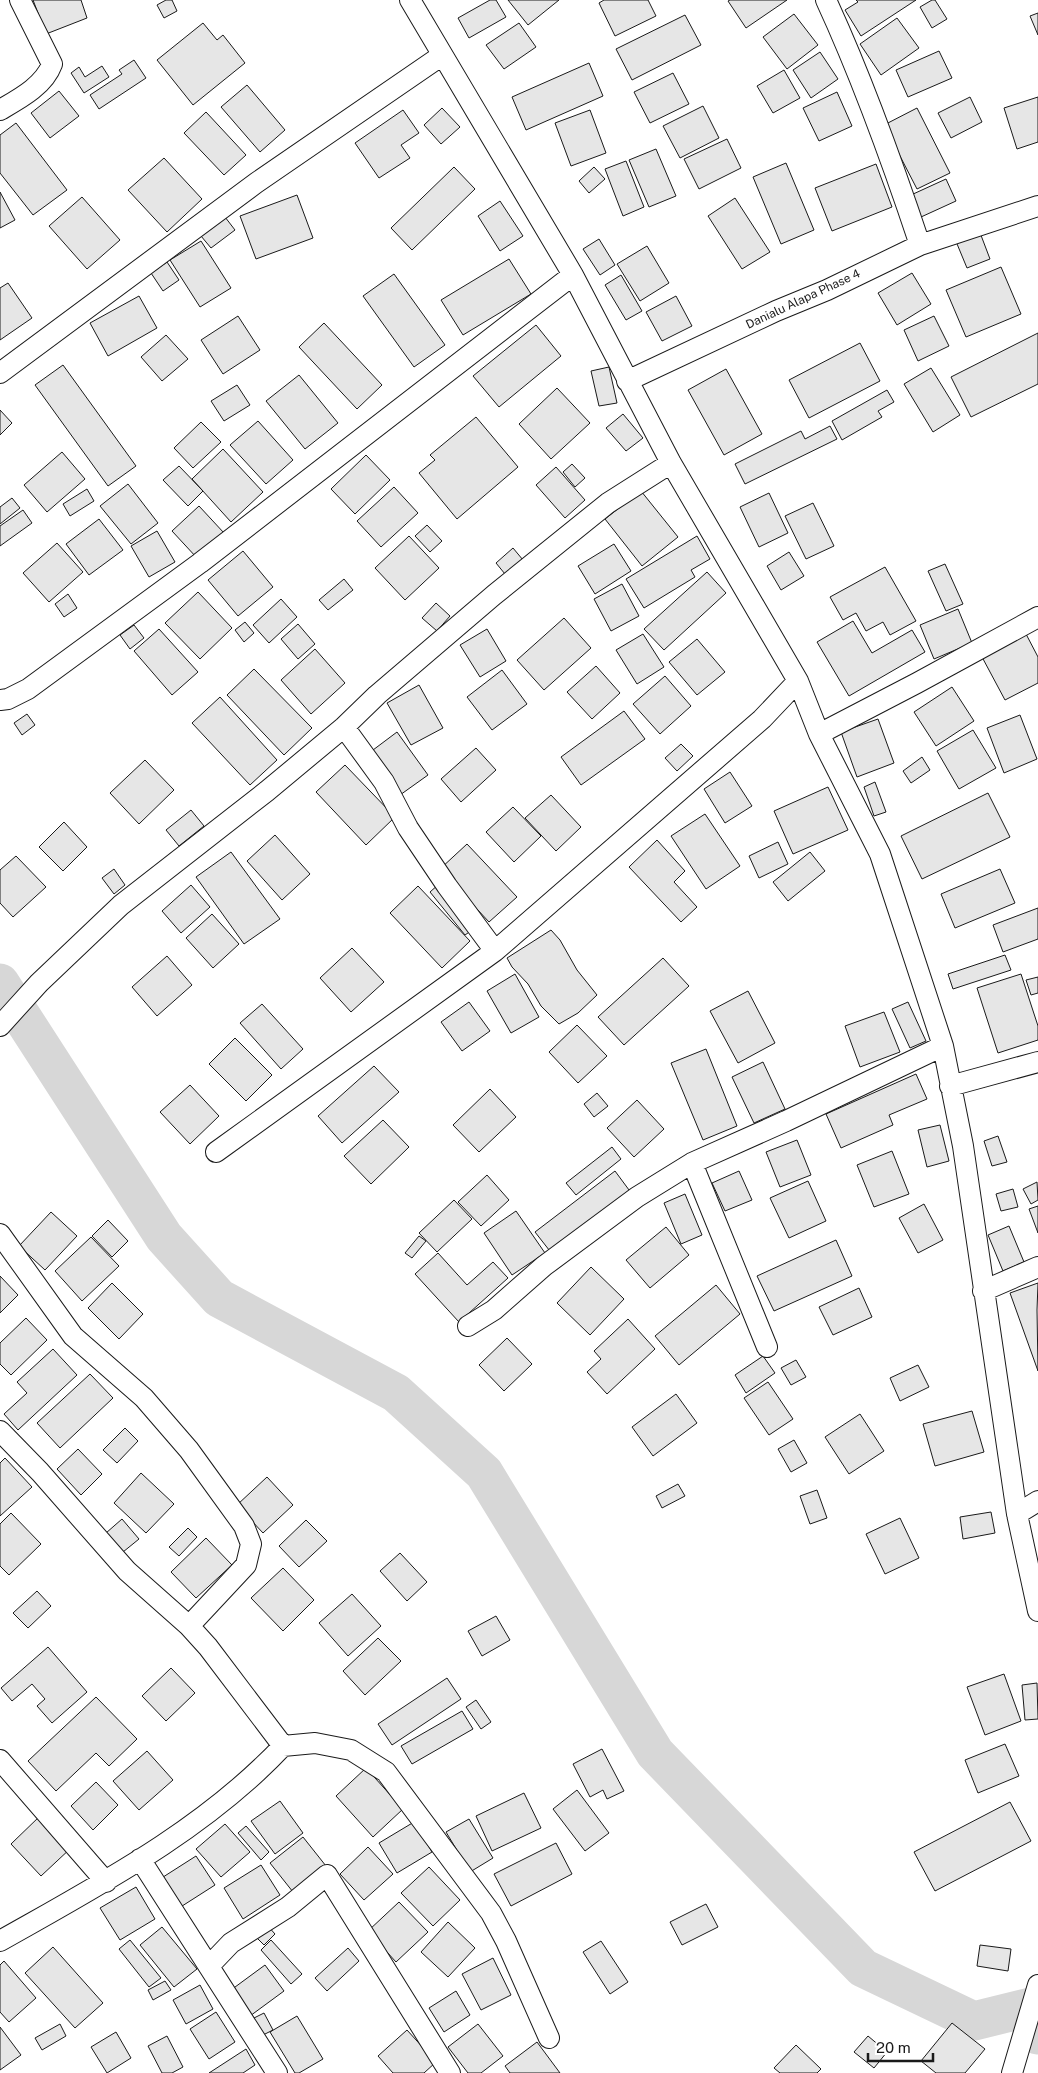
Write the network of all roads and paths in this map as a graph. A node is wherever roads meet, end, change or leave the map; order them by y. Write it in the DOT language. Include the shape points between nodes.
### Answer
graph roads {
  1 [pos="20,0"];
  2 [pos="410,0"];
  3 [pos="826,0"];
  4 [pos="441,56"];
  5 [pos="0,110"];
  6 [pos="1038,206"];
  7 [pos="920,245"];
  8 [pos="573,275"];
  9 [pos="0,373"];
  10 [pos="627,381"];
  11 [pos="671,463"];
  12 [pos="1035,625"];
  13 [pos="798,681"];
  14 [pos="0,700"];
  15 [pos="344,727"];
  16 [pos="819,734"];
  17 [pos="494,951"];
  18 [pos="0,1026"];
  19 [pos="943,1046"];
  20 [pos="1038,1062"];
  21 [pos="950,1086"];
  22 [pos="216,1152"];
  23 [pos="692,1162"];
  24 [pos="0,1234"];
  25 [pos="1038,1267"];
  26 [pos="982,1291"];
  27 [pos="468,1326"];
  28 [pos="767,1347"];
  29 [pos="0,1432"];
  30 [pos="1038,1501"];
  31 [pos="1016,1514"];
  32 [pos="1038,1611"];
  33 [pos="189,1626"];
  34 [pos="282,1746"];
  35 [pos="0,1760"];
  36 [pos="140,1859"];
  37 [pos="106,1882"];
  38 [pos="0,1941"];
  39 [pos="193,1941"];
  40 [pos="231,1943"];
  41 [pos="209,1966"];
  42 [pos="1038,1985"];
  43 [pos="549,2038"];
  44 [pos="277,2073"];
  45 [pos="450,2073"];
  46 [pos="1012,2073"];
  1 -- 5 [label="street" via="52,64 48,75 37,86"];
  2 -- 4 [label="street"];
  3 -- 7 [label="street" via="883,135"];
  4 -- 8 [label="street"];
  4 -- 9 [label="street" via="256,184"];
  6 -- 7 [label="street, Danialu Alapa Phase 4"];
  7 -- 10 [label="street, Danialu Alapa Phase 4"];
  8 -- 10 [label="street"];
  8 -- 14 [label="street" via="200,564 28,689"];
  10 -- 11 [label="street"];
  11 -- 13 [label="street"];
  11 -- 15 [label="street" via="608,503 494,595"];
  12 -- 16 [label="street"];
  13 -- 16 [label="street"];
  13 -- 17 [label="street" via="762,719"];
  15 -- 17 [label="street" via="384,782 408,828"];
  15 -- 18 [label="street" via="120,905 39,983"];
  16 -- 19 [label="street" via="880,854"];
  17 -- 22 [label="street"];
  19 -- 21 [label="street"];
  19 -- 23 [label="street"];
  20 -- 21 [label="street"];
  21 -- 26 [label="street" via="963,1146"];
  23 -- 27 [label="street" via="636,1197 544,1266 494,1310"];
  23 -- 28 [label="street"];
  24 -- 33 [label="street" via="74,1336 144,1398 189,1450 244,1526 251,1544 246,1565"];
  25 -- 26 [label="street"];
  26 -- 31 [label="street"];
  29 -- 33 [label="street" via="40,1472 127,1571"];
  30 -- 31 [label="street"];
  31 -- 32 [label="street"];
  33 -- 34 [label="street"];
  34 -- 36 [label="street" via="259,1772 212,1811"];
  34 -- 43 [label="street" via="315,1743 351,1750 386,1772 491,1913"];
  35 -- 37 [label="street"];
  36 -- 37 [label="street"];
  36 -- 39 [label="street"];
  37 -- 38 [label="street"];
  39 -- 40 [label="street"];
  39 -- 41 [label="street"];
  40 -- 41 [label="street"];
  40 -- 45 [label="street" via="288,1907 327,1875"];
  41 -- 44 [label="street"];
  42 -- 46 [label="street"];
}
